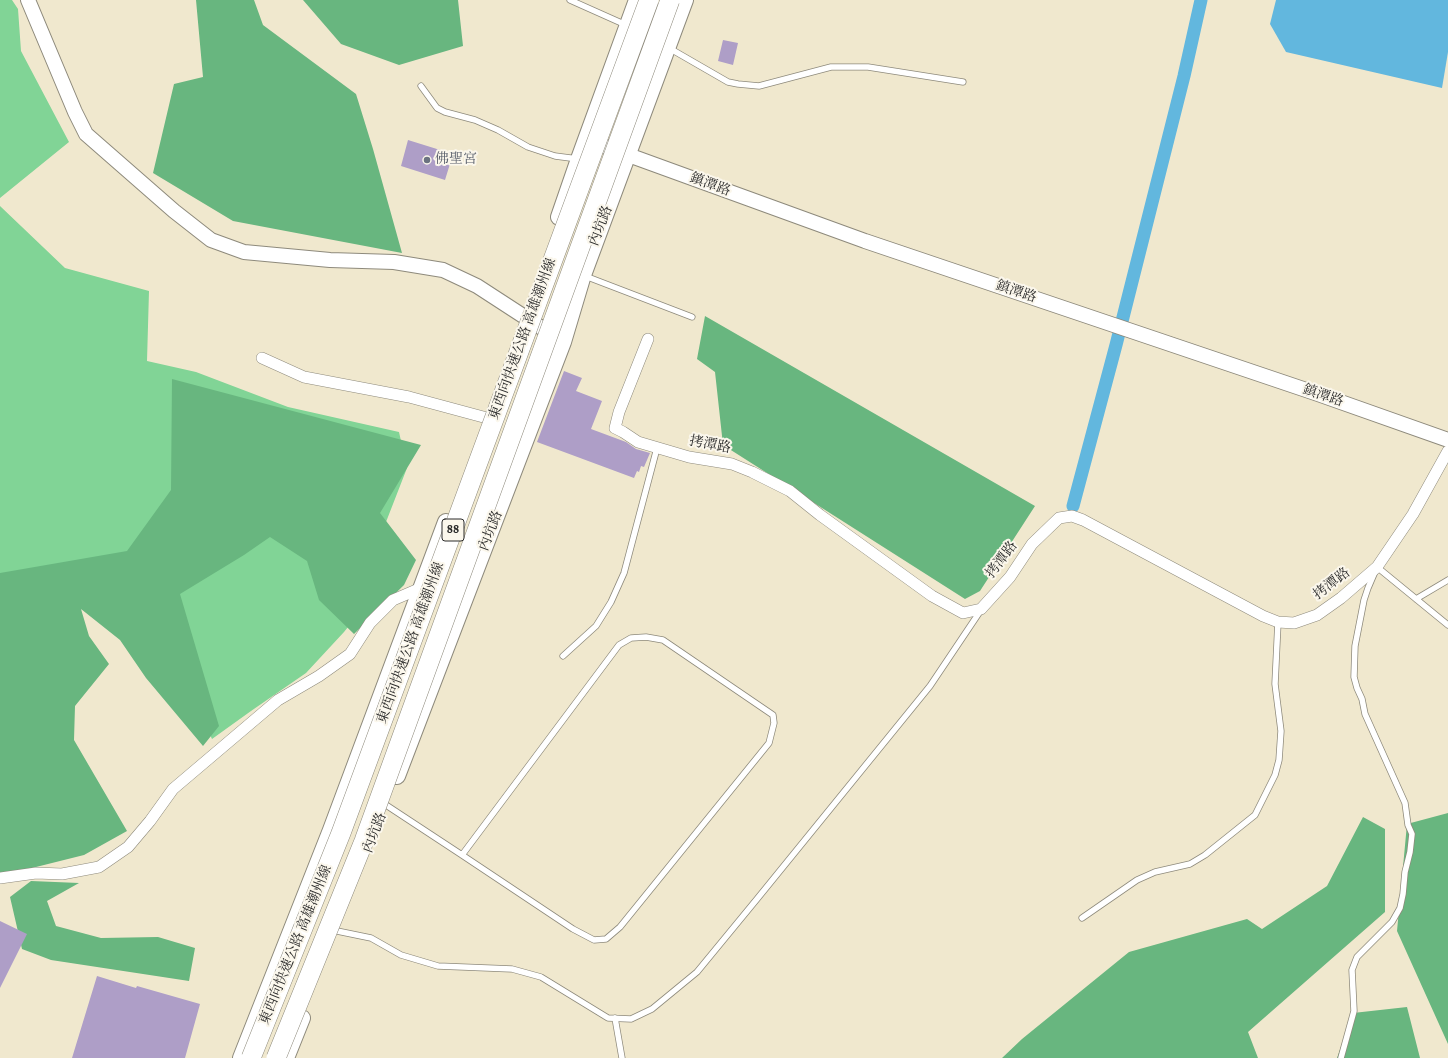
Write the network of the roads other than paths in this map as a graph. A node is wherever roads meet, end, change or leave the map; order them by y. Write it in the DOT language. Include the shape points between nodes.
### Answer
graph roads {
  1 [pos="28,0"];
  2 [pos="570,0"];
  3 [pos="637,0"];
  4 [pos="649,0"];
  5 [pos="670,0"];
  6 [pos="685,0"];
  7 [pos="634,29"];
  8 [pos="648,36"];
  9 [pos="667,47"];
  10 [pos="963,82"];
  11 [pos="421,86"];
  12 [pos="586,140"];
  13 [pos="628,156"];
  14 [pos="579,159"];
  15 [pos="583,275"];
  16 [pos="526,317"];
  17 [pos="692,317"];
  18 [pos="648,339"];
  19 [pos="563,342"];
  20 [pos="262,358"];
  21 [pos="487,418"];
  22 [pos="1448,440"];
  23 [pos="657,448"];
  24 [pos="1448,451"];
  25 [pos="1377,567"];
  26 [pos="1448,580"];
  27 [pos="421,588"];
  28 [pos="1416,599"];
  29 [pos="981,609"];
  30 [pos="1278,622"];
  31 [pos="1448,625"];
  32 [pos="563,656"];
  33 [pos="386,805"];
  34 [pos="462,855"];
  35 [pos="0,878"];
  36 [pos="1082,918"];
  37 [pos="337,931"];
  38 [pos="615,1018"];
  39 [pos="240,1058"];
  40 [pos="251,1058"];
  41 [pos="276,1058"];
  42 [pos="286,1058"];
  43 [pos="622,1058"];
  44 [pos="1341,1058"];
  1 -- 16 [label="street" via="86,134 211,240 244,252 330,260 394,262 443,270 477,286"];
  2 -- 7 [label="lane"];
  3 -- 7 [label="main road"];
  4 -- 40 [label="highway, 東西向快速公路 高雄潮州線 / 88, bridge" via="343,826"];
  5 -- 41 [label="highway, 東西向快速公路 高雄潮州線 / 88, bridge" via="364,841"];
  6 -- 9 [label="main road, 內坑路"];
  7 -- 12 [label="main road"];
  8 -- 9 [label="lane"];
  9 -- 10 [label="lane" via="728,82 738,84 760,86 831,67 868,67"];
  9 -- 13 [label="main road, 內坑路"];
  11 -- 14 [label="lane" via="437,108 445,112 475,120 528,147 556,156"];
  12 -- 13 [label="street, 鎮潭路"];
  12 -- 14 [label="main road"];
  13 -- 15 [label="main road, 內坑路"];
  13 -- 22 [label="street, 鎮潭路" via="865,241"];
  14 -- 16 [label="main road"];
  15 -- 17 [label="lane"];
  15 -- 19 [label="main road, 內坑路"];
  16 -- 19 [label="street"];
  16 -- 21 [label="main road"];
  18 -- 23 [label="street, 拷潭路" via="615,428 638,442"];
  19 -- 33 [label="main road, 內坑路"];
  20 -- 21 [label="street" via="304,377 409,397"];
  21 -- 27 [label="main road"];
  23 -- 29 [label="street, 拷潭路" via="689,457 732,464 752,472 790,491 932,596 963,613"];
  23 -- 32 [label="lane" via="624,573 612,602 596,626"];
  24 -- 25 [label="street, 拷潭路" via="1414,514"];
  25 -- 28 [label="lane"];
  25 -- 30 [label="street, 拷潭路" via="1317,615 1294,623"];
  25 -- 44 [label="lane" via="1364,600 1355,646 1354,677 1365,714 1405,803 1412,834 1400,908 1392,922 1358,957 1352,970 1354,1011"];
  26 -- 28 [label="lane"];
  27 -- 35 [label="street" via="394,600 370,624 350,654 278,700 174,789 128,847 99,867 62,874 36,873"];
  27 -- 39 [label="main road" via="331,830"];
  28 -- 31 [label="lane"];
  29 -- 30 [label="street, 拷潭路" via="1010,577 1032,544 1059,518 1072,516"];
  29 -- 38 [label="lane" via="930,686 697,972 652,1009 631,1019"];
  30 -- 36 [label="lane" via="1275,684 1281,731 1279,760 1275,776 1255,815 1190,864 1155,872 1137,880"];
  33 -- 34 [label="lane"];
  33 -- 37 [label="main road, 內坑路"];
  34 -- 34 [label="lane" via="573,930 594,940 606,940 620,927 769,743 774,723 773,715 663,640 631,638 620,646"];
  37 -- 38 [label="lane" via="371,938 401,955 438,966 512,969 542,976 608,1018"];
  37 -- 42 [label="main road, 內坑路"];
  38 -- 43 [label="lane"];
}
